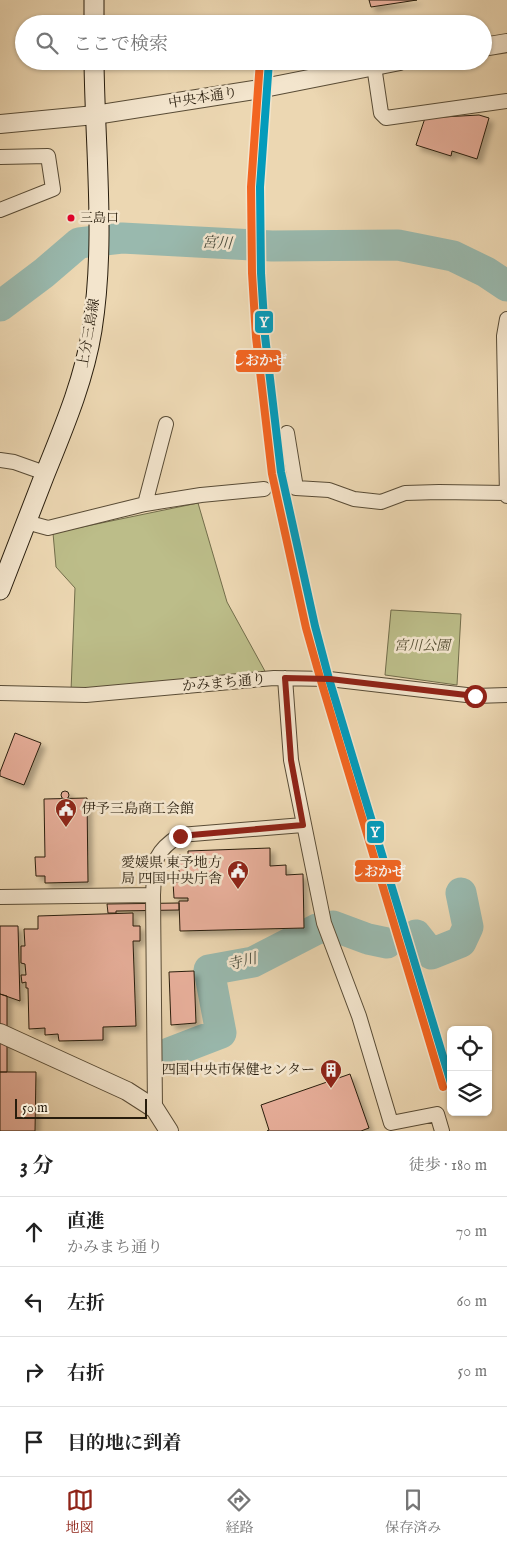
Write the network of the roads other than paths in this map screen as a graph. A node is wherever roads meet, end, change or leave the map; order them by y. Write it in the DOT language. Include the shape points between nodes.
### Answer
graph roads {
  1 [pos="94,0"];
  2 [pos="94,15"];
  3 [pos="507,43"];
  4 [pos="492,46"];
  5 [pos="94,70"];
  6 [pos="354,70"];
  7 [pos="375,70"];
  8 [pos="507,101"];
  9 [pos="95,115"];
  10 [pos="0,124"];
  11 [pos="0,157"];
  12 [pos="0,210"];
  13 [pos="507,319"];
  14 [pos="166,424"];
  15 [pos="287,433"];
  16 [pos="0,460"];
  17 [pos="45,473"];
  18 [pos="264,489"];
  19 [pos="507,495"];
  20 [pos="145,504"];
  21 [pos="26,522"];
  22 [pos="0,590"];
  23 [pos="285,678"];
  24 [pos="0,693"];
  25 [pos="507,695"];
  26 [pos="303,825"];
  27 [pos="154,895"];
  28 [pos="0,898"];
  29 [pos="0,1034"];
  30 [pos="155,1109"];
  31 [pos="169,1131"];
  32 [pos="442,1131"];
  1 -- 2 [label="main road"];
  3 -- 4 [label="street"];
  5 -- 9 [label="main road, 上分三島線"];
  6 -- 9 [label="street, 中央本通り" via="254,90"];
  7 -- 8 [label="street" via="380,113 386,118"];
  9 -- 10 [label="street, 中央本通り"];
  9 -- 17 [label="main road, 上分三島線" via="100,232 92,330 82,375"];
  11 -- 12 [label="street" via="48,156 53,190"];
  13 -- 19 [label="street" via="504,336"];
  14 -- 20 [label="street"];
  15 -- 19 [label="street" via="296,488 329,490 354,499 381,502 405,493"];
  16 -- 17 [label="street"];
  17 -- 21 [label="main road, 上分三島線"];
  18 -- 20 [label="street"];
  20 -- 21 [label="street" via="48,528"];
  21 -- 22 [label="main road, 上分三島線"];
  23 -- 24 [label="street, かみまち通り" via="86,695"];
  23 -- 25 [label="street, かみまち通り" via="330,679 475,696"];
  23 -- 26 [label="street" via="291,760"];
  26 -- 27 [label="street" via="180,836 164,846 155,860"];
  26 -- 32 [label="street" via="325,928 359,1016 391,1123 437,1114"];
  27 -- 28 [label="street"];
  27 -- 30 [label="street"];
  29 -- 30 [label="street" via="127,1091"];
  30 -- 31 [label="street"];
}
